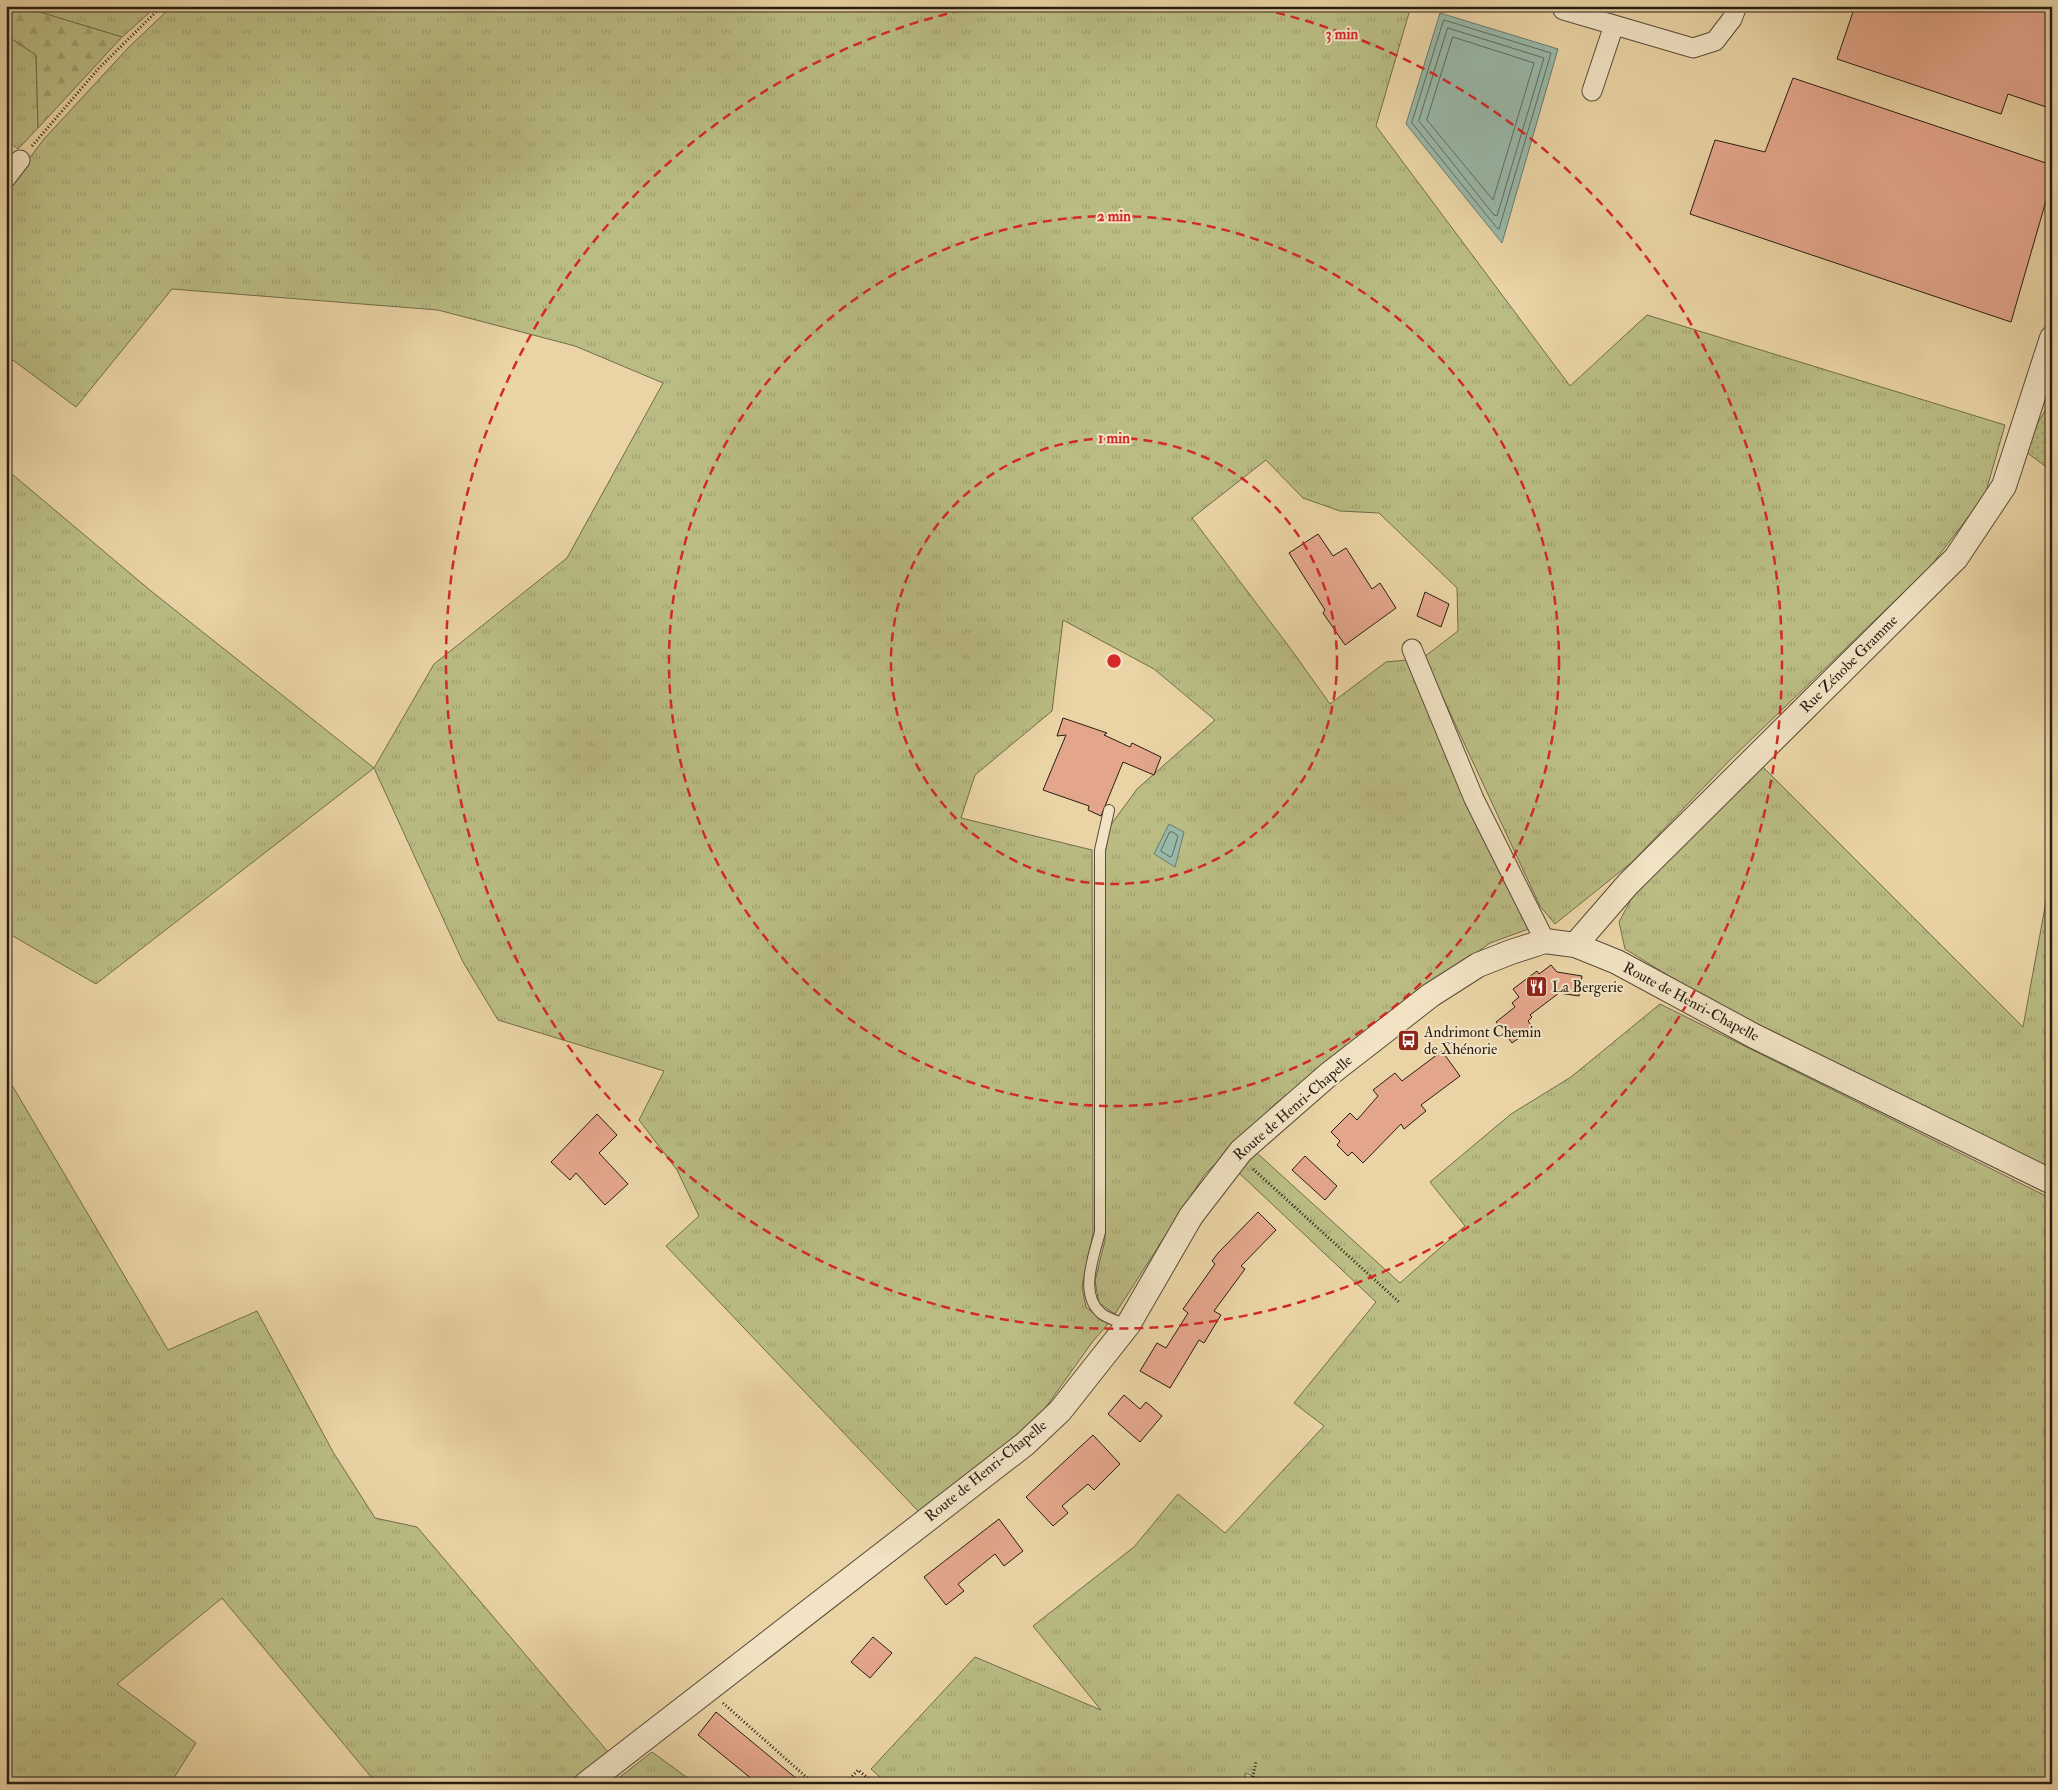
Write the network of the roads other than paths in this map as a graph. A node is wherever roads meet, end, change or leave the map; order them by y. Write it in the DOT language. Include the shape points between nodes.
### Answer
graph roads {
  1 [pos="1737,6"];
  2 [pos="1563,10"];
  3 [pos="1614,25"];
  4 [pos="1592,91"];
  5 [pos="20,160"];
  6 [pos="6,178"];
  7 [pos="2052,338"];
  8 [pos="1412,649"];
  9 [pos="1109,810"];
  10 [pos="1545,942"];
  11 [pos="1575,945"];
  12 [pos="2052,1182"];
  13 [pos="1128,1325"];
  14 [pos="586,1784"];
  1 -- 3 [label="street" via="1732,19 1715,41 1693,48"];
  2 -- 3 [label="street"];
  3 -- 4 [label="street"];
  5 -- 6 [label="street"];
  7 -- 11 [label="street, Rue Zénobe Gramme" via="2004,486 1956,558 1628,884"];
  8 -- 10 [label="street" via="1474,799"];
  9 -- 13 [label="lane" via="1100,850 1100,1232 1089,1273 1092,1303 1103,1315"];
  10 -- 11 [label="street, Route de Henri-Chapelle"];
  10 -- 13 [label="street, Route de Henri-Chapelle" via="1478,965 1431,995 1328,1075 1237,1155 1191,1216"];
  11 -- 12 [label="street, Route de Henri-Chapelle" via="1617,962 1754,1036"];
  13 -- 14 [label="street, Route de Henri-Chapelle" via="1060,1411 1025,1444"];
}
